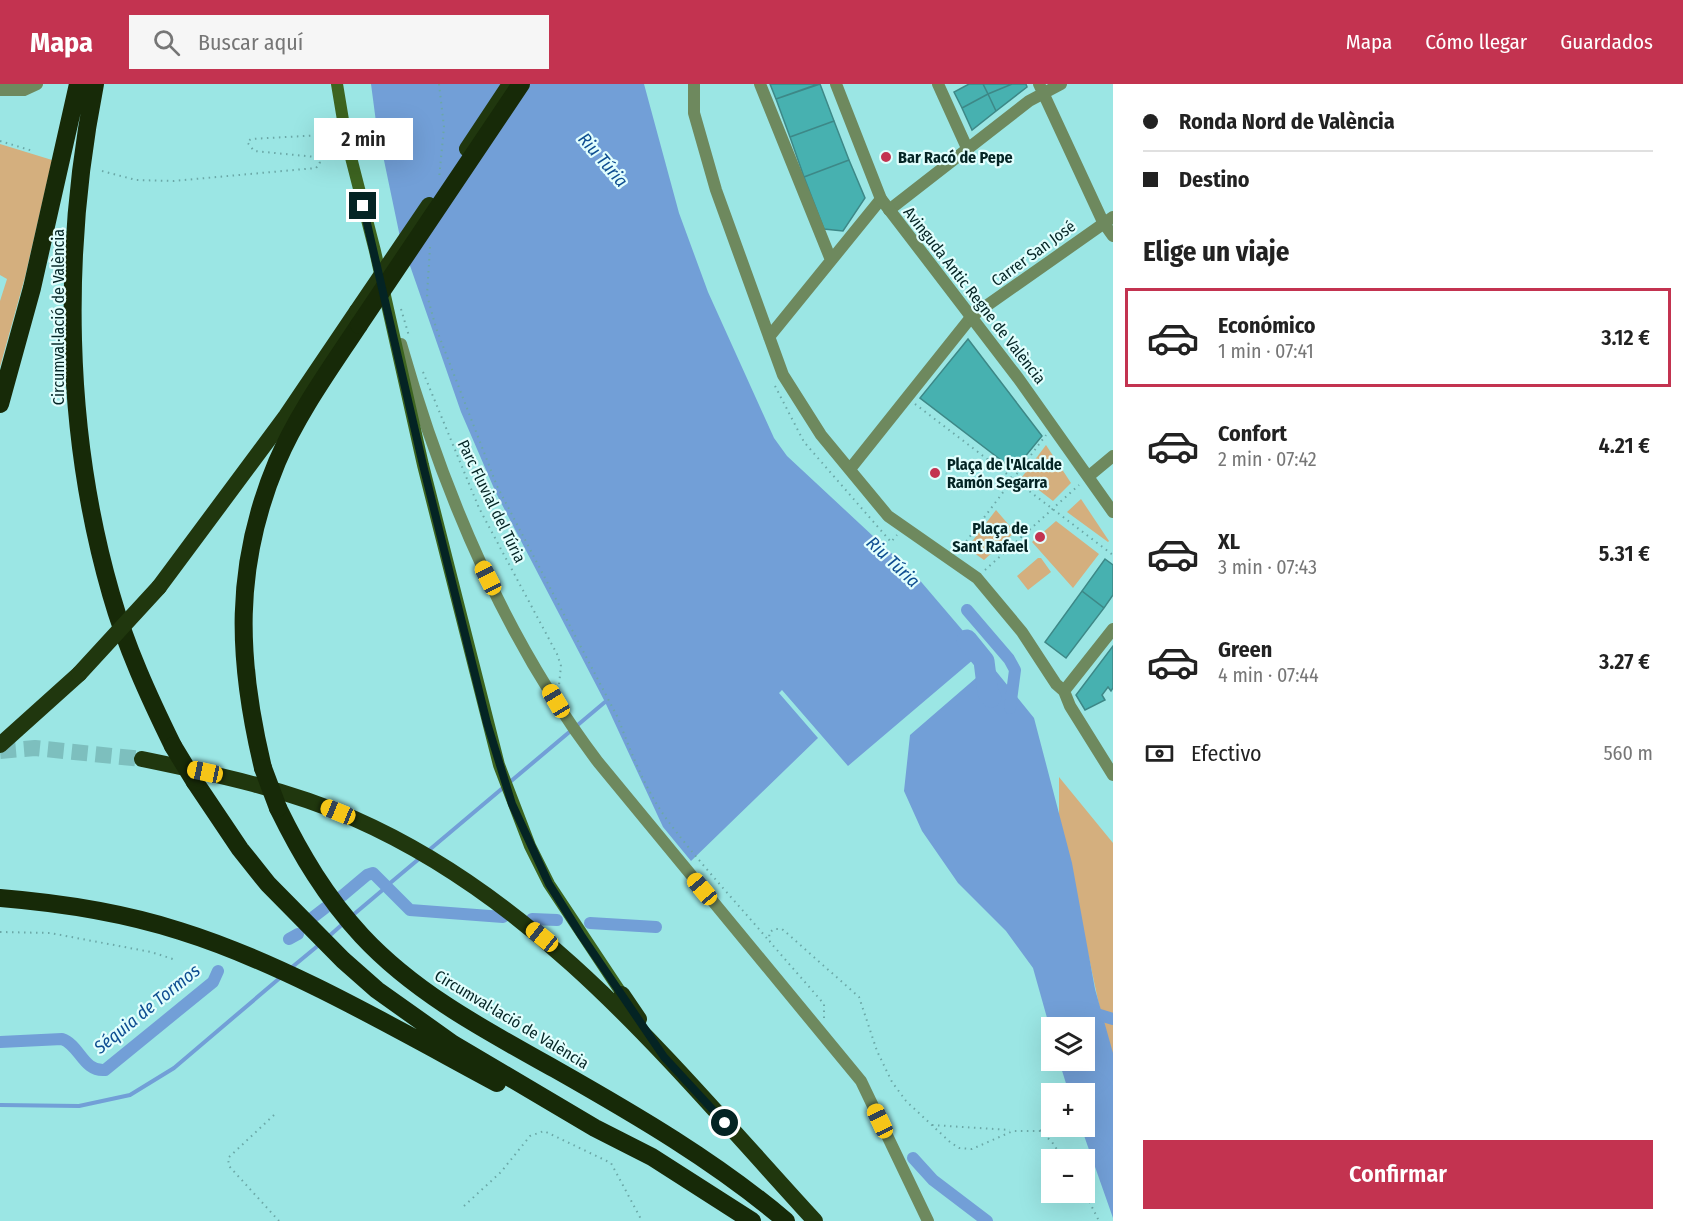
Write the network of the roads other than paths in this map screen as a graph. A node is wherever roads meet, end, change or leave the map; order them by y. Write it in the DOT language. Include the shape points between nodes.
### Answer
graph roads {
  1 [pos="37,84"];
  2 [pos="78,84"];
  3 [pos="95,84"];
  4 [pos="337,84"];
  5 [pos="510,84"];
  6 [pos="521,84"];
  7 [pos="694,84"];
  8 [pos="760,84"];
  9 [pos="836,84"];
  10 [pos="938,84"];
  11 [pos="1061,84"];
  12 [pos="1041,88"];
  13 [pos="0,90"];
  14 [pos="967,148"];
  15 [pos="881,199"];
  16 [pos="889,210"];
  17 [pos="1108,219"];
  18 [pos="1113,236"];
  19 [pos="375,250"];
  20 [pos="831,260"];
  21 [pos="972,316"];
  22 [pos="358,318"];
  23 [pos="769,337"];
  24 [pos="0,404"];
  25 [pos="1113,456"];
  26 [pos="850,468"];
  27 [pos="1089,476"];
  28 [pos="1113,512"];
  29 [pos="1113,629"];
  30 [pos="1064,691"];
  31 [pos="0,745"];
  32 [pos="142,759"];
  33 [pos="1113,775"];
  34 [pos="0,898"];
  35 [pos="622,994"];
  36 [pos="664,1057"];
  37 [pos="595,1128"];
  38 [pos="752,1221"];
  39 [pos="786,1221"];
  40 [pos="815,1221"];
  41 [pos="928,1221"];
  1 -- 13 [label="street" via="24,90"];
  2 -- 24 [label="highway" via="32,288"];
  3 -- 37 [label="highway, Circumval·lació de València, bridge" via="86,130 74,270 74,368 82,462 111,596 129,648 173,746 240,849 343,960 444,1038"];
  4 -- 19 [label="main road" via="346,138"];
  5 -- 22 [label="highway, bridge"];
  6 -- 22 [label="highway, Circumval·lació de València, bridge"];
  7 -- 23 [label="street" via="694,113 716,190"];
  8 -- 20 [label="street"];
  9 -- 15 [label="street, Avinguda Antic Regne de València"];
  10 -- 14 [label="street"];
  11 -- 12 [label="street"];
  12 -- 14 [label="street"];
  12 -- 17 [label="street"];
  14 -- 16 [label="street"];
  15 -- 16 [label="street, Avinguda Antic Regne de València"];
  15 -- 20 [label="street"];
  16 -- 21 [label="street, Avinguda Antic Regne de València"];
  17 -- 18 [label="street"];
  17 -- 21 [label="street, Carrer San José"];
  19 -- 35 [label="main road" via="423,465 499,765 512,804 549,884"];
  19 -- 41 [label="street" via="416,395 468,540 528,654 578,736 861,1081"];
  20 -- 23 [label="street"];
  21 -- 26 [label="street, Carrer San José"];
  21 -- 27 [label="street, Avinguda Antic Regne de València"];
  22 -- 31 [label="highway, bridge" via="159,586 80,674"];
  22 -- 39 [label="highway, Circumval·lació de València, bridge" via="277,462 254,533 244,595 242,653 249,711 278,808 305,862 329,897 394,967 429,994 662,1131"];
  23 -- 26 [label="street" via="789,385 820,435"];
  25 -- 27 [label="street"];
  26 -- 30 [label="street" via="888,516 976,578 1022,632"];
  27 -- 28 [label="street, Avinguda Antic Regne de València"];
  29 -- 30 [label="street"];
  30 -- 33 [label="street"];
  32 -- 36 [label="highway" via="258,784 392,837 496,901 557,949"];
  34 -- 37 [label="highway" via="69,904 179,930 247,956 550,1111"];
  35 -- 36 [label="highway"];
  36 -- 40 [label="highway"];
  37 -- 38 [label="highway, Circumval·lació de València" via="652,1157"];
}
